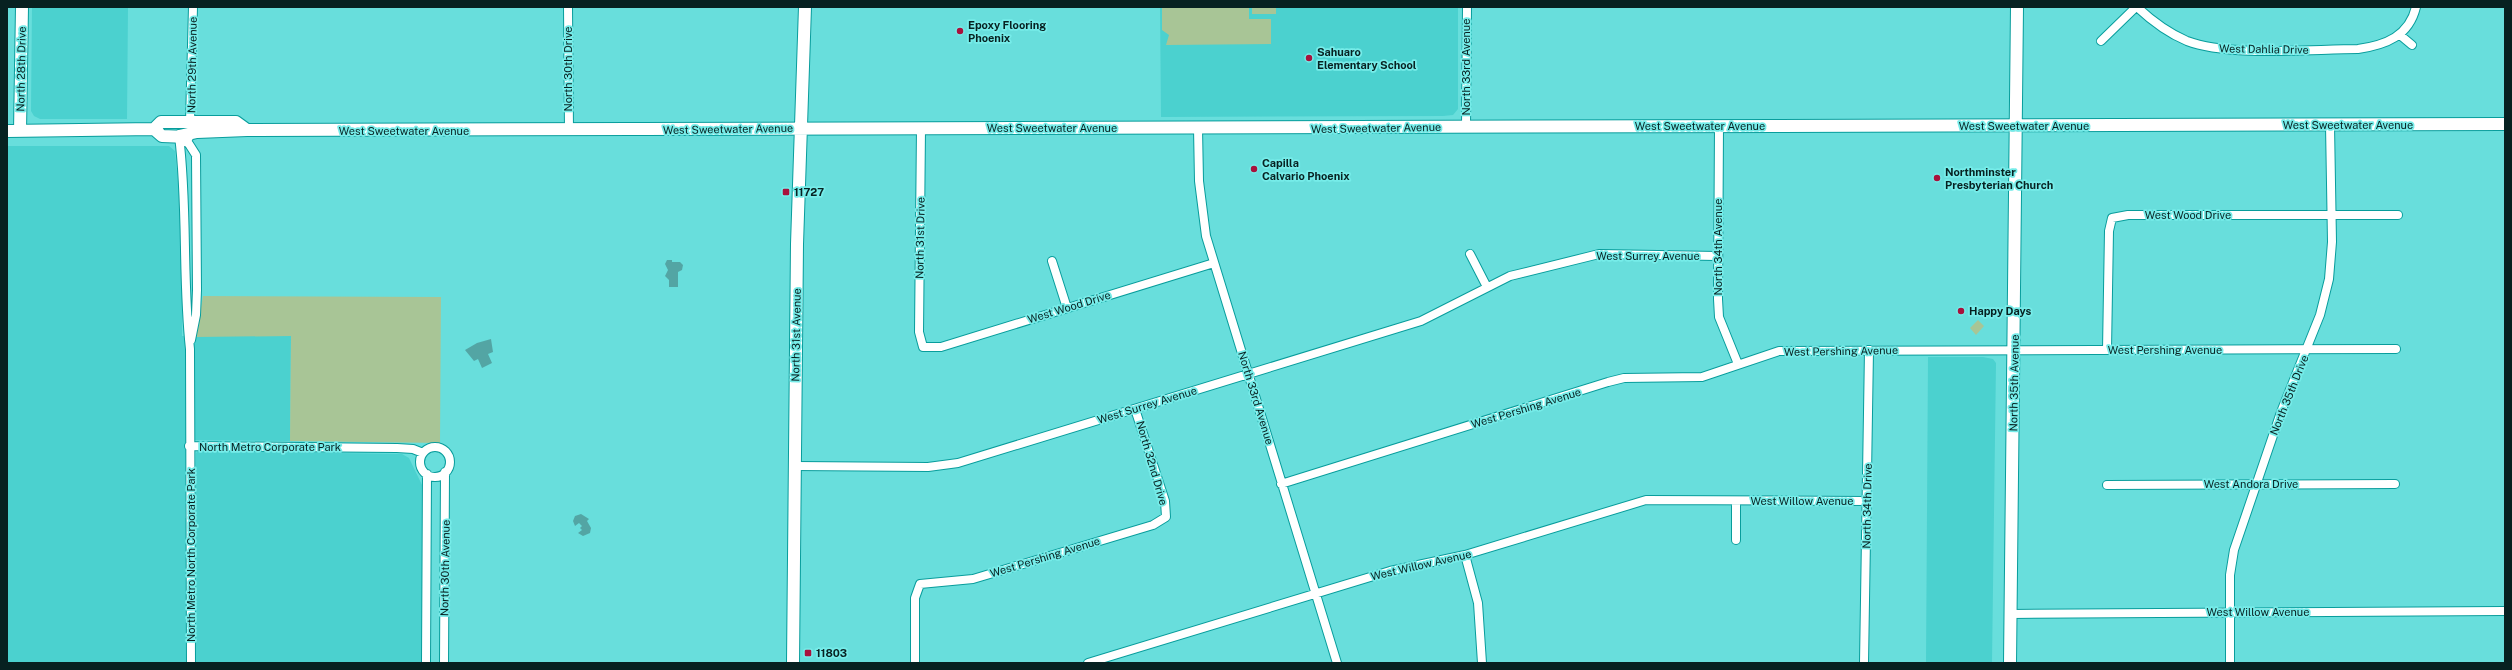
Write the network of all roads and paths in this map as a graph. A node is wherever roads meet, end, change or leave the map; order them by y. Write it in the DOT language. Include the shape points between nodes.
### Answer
graph roads {
  1 [pos="22,7"];
  2 [pos="193,7"];
  3 [pos="568,7"];
  4 [pos="805,7"];
  5 [pos="1467,7"];
  6 [pos="2017,7"];
  7 [pos="2136,7"];
  8 [pos="2416,7"];
  9 [pos="2400,35"];
  10 [pos="2101,41"];
  11 [pos="2412,46"];
  12 [pos="2505,124"];
  13 [pos="2330,125"];
  14 [pos="158,126"];
  15 [pos="1720,126"];
  16 [pos="2016,126"];
  17 [pos="1466,127"];
  18 [pos="802,128"];
  19 [pos="921,128"];
  20 [pos="1198,128"];
  21 [pos="7,130"];
  22 [pos="20,130"];
  23 [pos="197,130"];
  24 [pos="247,130"];
  25 [pos="569,131"];
  26 [pos="179,136"];
  27 [pos="2332,215"];
  28 [pos="2398,215"];
  29 [pos="1470,254"];
  30 [pos="1717,256"];
  31 [pos="1052,261"];
  32 [pos="1214,263"];
  33 [pos="1487,287"];
  34 [pos="1067,308"];
  35 [pos="923,347"];
  36 [pos="190,348"];
  37 [pos="2396,349"];
  38 [pos="1869,350"];
  39 [pos="2014,350"];
  40 [pos="2107,350"];
  41 [pos="2307,350"];
  42 [pos="1738,364"];
  43 [pos="1248,373"];
  44 [pos="1135,409"];
  45 [pos="190,446"];
  46 [pos="423,452"];
  47 [pos="795,466"];
  48 [pos="445,472"];
  49 [pos="427,474"];
  50 [pos="1281,484"];
  51 [pos="2254,484"];
  52 [pos="2395,484"];
  53 [pos="2107,485"];
  54 [pos="1736,501"];
  55 [pos="1868,501"];
  56 [pos="1166,517"];
  57 [pos="1736,540"];
  58 [pos="1465,555"];
  59 [pos="1316,593"];
  60 [pos="2505,611"];
  61 [pos="2229,612"];
  62 [pos="2011,614"];
  63 [pos="191,663"];
  64 [pos="426,663"];
  65 [pos="444,663"];
  66 [pos="794,663"];
  67 [pos="915,663"];
  68 [pos="1088,663"];
  69 [pos="1337,663"];
  70 [pos="1482,663"];
  71 [pos="1864,663"];
  72 [pos="2010,663"];
  73 [pos="2230,663"];
  1 -- 22 [label="street, North 28th Drive"];
  2 -- 23 [label="street, North 29th Avenue"];
  3 -- 25 [label="street, North 30th Drive"];
  4 -- 18 [label="street, North 31st Avenue"];
  5 -- 17 [label="street, North 33rd Avenue"];
  6 -- 16 [label="street, North 35th Avenue"];
  7 -- 9 [label="street, West Dahlia Drive" via="2164,30 2188,41 2220,48 2358,49 2386,44"];
  7 -- 10 [label="street"];
  8 -- 9 [label="street, West Dahlia Drive" via="2411,22"];
  9 -- 11 [label="street"];
  12 -- 13 [label="street, West Sweetwater Avenue"];
  13 -- 16 [label="street, West Sweetwater Avenue"];
  13 -- 27 [label="street, North 35th Drive"];
  14 -- 22 [label="street, West Sweetwater Avenue"];
  14 -- 23 [label="street, West Sweetwater Avenue"];
  14 -- 26 [label="street, West Sweetwater Avenue" via="162,136"];
  15 -- 16 [label="street, West Sweetwater Avenue"];
  15 -- 17 [label="street, West Sweetwater Avenue"];
  15 -- 30 [label="street, North 34th Avenue"];
  16 -- 39 [label="street, North 35th Avenue"];
  17 -- 20 [label="street, West Sweetwater Avenue"];
  18 -- 19 [label="street, West Sweetwater Avenue"];
  18 -- 25 [label="street, West Sweetwater Avenue"];
  18 -- 47 [label="street, North 31st Avenue" via="797,244"];
  19 -- 20 [label="street, West Sweetwater Avenue"];
  19 -- 35 [label="street, North 31st Drive" via="919,332"];
  20 -- 32 [label="street, North 33rd Avenue" via="1203,218"];
  21 -- 22 [label="street, West Sweetwater Avenue"];
  23 -- 24 [label="street, West Sweetwater Avenue" via="235,136"];
  23 -- 24 [label="street, West Sweetwater Avenue" via="236,122"];
  23 -- 26 [label="street"];
  23 -- 26 [label="street, West Sweetwater Avenue"];
  24 -- 25 [label="street, West Sweetwater Avenue"];
  26 -- 36 [label="street, North Metro Corporate Park" via="185,222 186,315"];
  26 -- 36 [label="street, North Metro Corporate Park" via="189,144 196,155 197,290 196,315"];
  27 -- 28 [label="street, West Wood Drive"];
  27 -- 40 [label="street, West Wood Drive" via="2128,215 2112,218 2109,231"];
  27 -- 41 [label="street, North 35th Drive" via="2329,279 2320,315"];
  29 -- 33 [label="street"];
  30 -- 33 [label="street, West Surrey Avenue" via="1599,254 1528,271"];
  30 -- 42 [label="street, North 34th Avenue" via="1719,317"];
  31 -- 34 [label="street"];
  32 -- 34 [label="street, West Wood Drive"];
  32 -- 43 [label="street, North 33rd Avenue"];
  33 -- 43 [label="street, West Surrey Avenue" via="1421,321"];
  34 -- 35 [label="street, West Wood Drive" via="941,347"];
  36 -- 45 [label="street, North Metro Corporate Park"];
  37 -- 41 [label="street, West Pershing Avenue"];
  38 -- 39 [label="street, West Pershing Avenue"];
  38 -- 42 [label="street, West Pershing Avenue" via="1779,351"];
  38 -- 55 [label="street, North 34th Drive"];
  39 -- 40 [label="street, West Pershing Avenue"];
  39 -- 62 [label="street, North 35th Avenue"];
  40 -- 41 [label="street, West Pershing Avenue"];
  41 -- 51 [label="street, North 35th Drive"];
  42 -- 50 [label="street, West Pershing Avenue" via="1702,377 1624,378 1608,382"];
  43 -- 44 [label="street, West Surrey Avenue"];
  43 -- 50 [label="street, North 33rd Avenue"];
  44 -- 47 [label="street, West Surrey Avenue" via="943,467"];
  44 -- 56 [label="street, North 32nd Drive" via="1165,501"];
  45 -- 46 [label="street, North Metro Corporate Park" via="397,448"];
  45 -- 63 [label="street, North Metro North Corporate Park"];
  46 -- 48 [label="street, North 30th Avenue" via="434,447 445,451 449,461"];
  46 -- 49 [label="street, North 30th Avenue" via="421,466"];
  47 -- 66 [label="street, North 31st Avenue"];
  48 -- 49 [label="street" via="436,476"];
  48 -- 65 [label="street, North 30th Avenue"];
  49 -- 64 [label="street, North 30th Avenue"];
  50 -- 59 [label="street, North 33rd Avenue"];
  51 -- 52 [label="street, West Andora Drive"];
  51 -- 53 [label="street, West Andora Drive"];
  51 -- 61 [label="street, North 35th Drive" via="2234,550"];
  54 -- 55 [label="street, West Willow Avenue"];
  54 -- 57 [label="street, West Willow Avenue"];
  54 -- 58 [label="street, West Willow Avenue" via="1641,502"];
  55 -- 71 [label="street, North 34th Drive"];
  56 -- 67 [label="street, West Pershing Avenue" via="1153,524 973,579 920,584 915,598"];
  58 -- 59 [label="street, West Willow Avenue" via="1400,568"];
  58 -- 70 [label="street" via="1478,603"];
  59 -- 68 [label="street, West Willow Avenue"];
  59 -- 69 [label="street, North 33rd Avenue"];
  60 -- 61 [label="street, West Willow Avenue"];
  61 -- 62 [label="street, West Willow Avenue"];
  61 -- 73 [label="street, North 35th Drive"];
  62 -- 72 [label="street, North 35th Avenue"];
}
